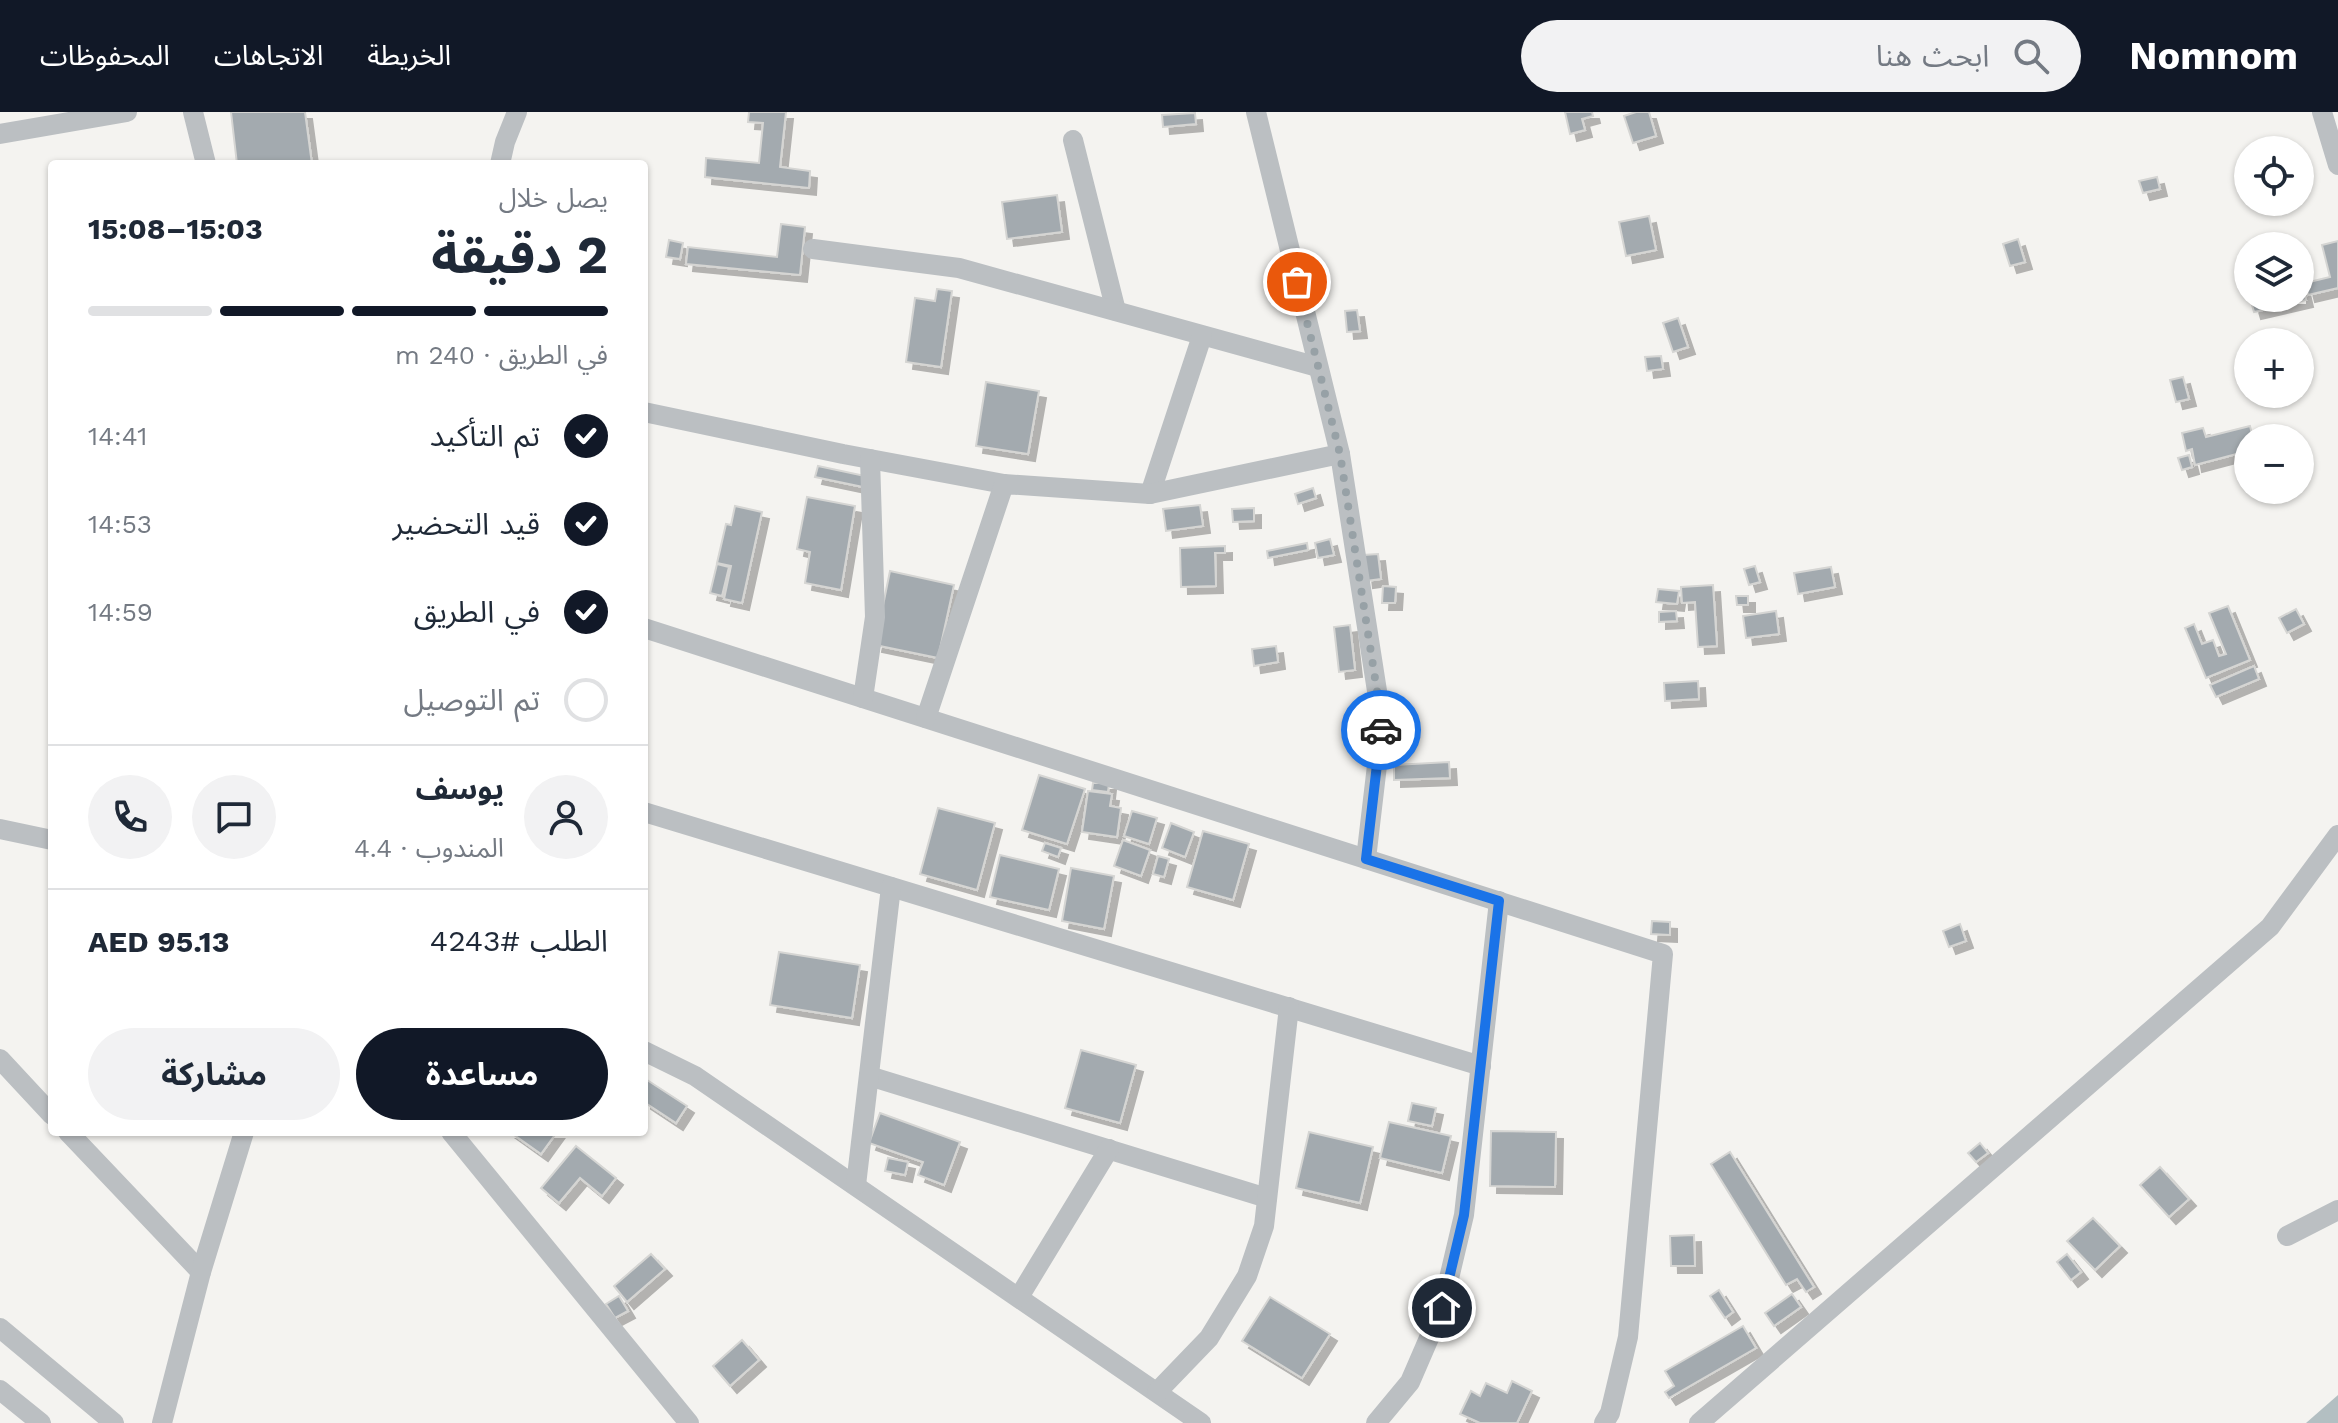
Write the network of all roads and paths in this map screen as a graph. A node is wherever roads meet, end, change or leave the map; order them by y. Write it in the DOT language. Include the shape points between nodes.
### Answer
graph roads {
  1 [pos="127,112"];
  2 [pos="193,112"];
  3 [pos="1256,112"];
  4 [pos="2322,112"];
  5 [pos="512,118"];
  6 [pos="0,134"];
  7 [pos="1073,140"];
  8 [pos="205,160"];
  9 [pos="501,160"];
  10 [pos="2338,165"];
  11 [pos="813,249"];
  12 [pos="1116,311"];
  13 [pos="1202,336"];
  14 [pos="1318,367"];
  15 [pos="648,413"];
  16 [pos="1340,454"];
  17 [pos="870,459"];
  18 [pos="1004,484"];
  19 [pos="1150,494"];
  20 [pos="648,629"];
  21 [pos="863,698"];
  22 [pos="926,718"];
  23 [pos="648,813"];
  24 [pos="0,829"];
  25 [pos="2338,835"];
  26 [pos="48,839"];
  27 [pos="1366,859"];
  28 [pos="891,887"];
  29 [pos="1499,901"];
  30 [pos="1289,1007"];
  31 [pos="648,1053"];
  32 [pos="0,1059"];
  33 [pos="1481,1066"];
  34 [pos="869,1076"];
  35 [pos="48,1111"];
  36 [pos="72,1136"];
  37 [pos="243,1136"];
  38 [pos="454,1136"];
  39 [pos="1109,1149"];
  40 [pos="856,1185"];
  41 [pos="1267,1198"];
  42 [pos="2338,1210"];
  43 [pos="2287,1236"];
  44 [pos="201,1272"];
  45 [pos="1019,1297"];
  46 [pos="0,1328"];
  47 [pos="0,1390"];
  48 [pos="1157,1392"];
  49 [pos="41,1423"];
  50 [pos="114,1423"];
  51 [pos="162,1423"];
  52 [pos="689,1423"];
  53 [pos="1201,1423"];
  54 [pos="1376,1423"];
  55 [pos="1604,1423"];
  56 [pos="1699,1423"];
  1 -- 6 [label="street"];
  2 -- 8 [label="street"];
  3 -- 14 [label="street"];
  4 -- 10 [label="street"];
  5 -- 9 [label="street"];
  7 -- 12 [label="street"];
  11 -- 12 [label="street" via="959,268"];
  12 -- 13 [label="street"];
  13 -- 14 [label="street"];
  13 -- 19 [label="street"];
  14 -- 16 [label="street"];
  15 -- 17 [label="street"];
  16 -- 19 [label="street"];
  16 -- 27 [label="street" via="1382,723"];
  17 -- 18 [label="street"];
  17 -- 21 [label="street" via="875,617"];
  18 -- 19 [label="street"];
  18 -- 22 [label="street"];
  20 -- 21 [label="street"];
  21 -- 22 [label="street"];
  22 -- 27 [label="street"];
  23 -- 28 [label="street"];
  24 -- 26 [label="street"];
  25 -- 56 [label="street" via="2270,927"];
  27 -- 29 [label="street"];
  28 -- 30 [label="street"];
  28 -- 34 [label="street"];
  29 -- 33 [label="street"];
  29 -- 55 [label="street" via="1663,954 1628,1337"];
  30 -- 33 [label="street"];
  30 -- 41 [label="street"];
  31 -- 40 [label="street" via="695,1076"];
  32 -- 35 [label="street"];
  33 -- 54 [label="street" via="1464,1215 1442,1308 1410,1382"];
  34 -- 39 [label="street"];
  34 -- 40 [label="street"];
  36 -- 44 [label="street"];
  37 -- 44 [label="street"];
  38 -- 52 [label="street"];
  39 -- 41 [label="street"];
  39 -- 45 [label="street"];
  40 -- 45 [label="street"];
  41 -- 48 [label="street" via="1264,1226 1247,1276 1209,1338"];
  42 -- 43 [label="street"];
  44 -- 51 [label="street"];
  45 -- 48 [label="street"];
  46 -- 50 [label="street"];
  47 -- 49 [label="street"];
  48 -- 53 [label="street"];
}
